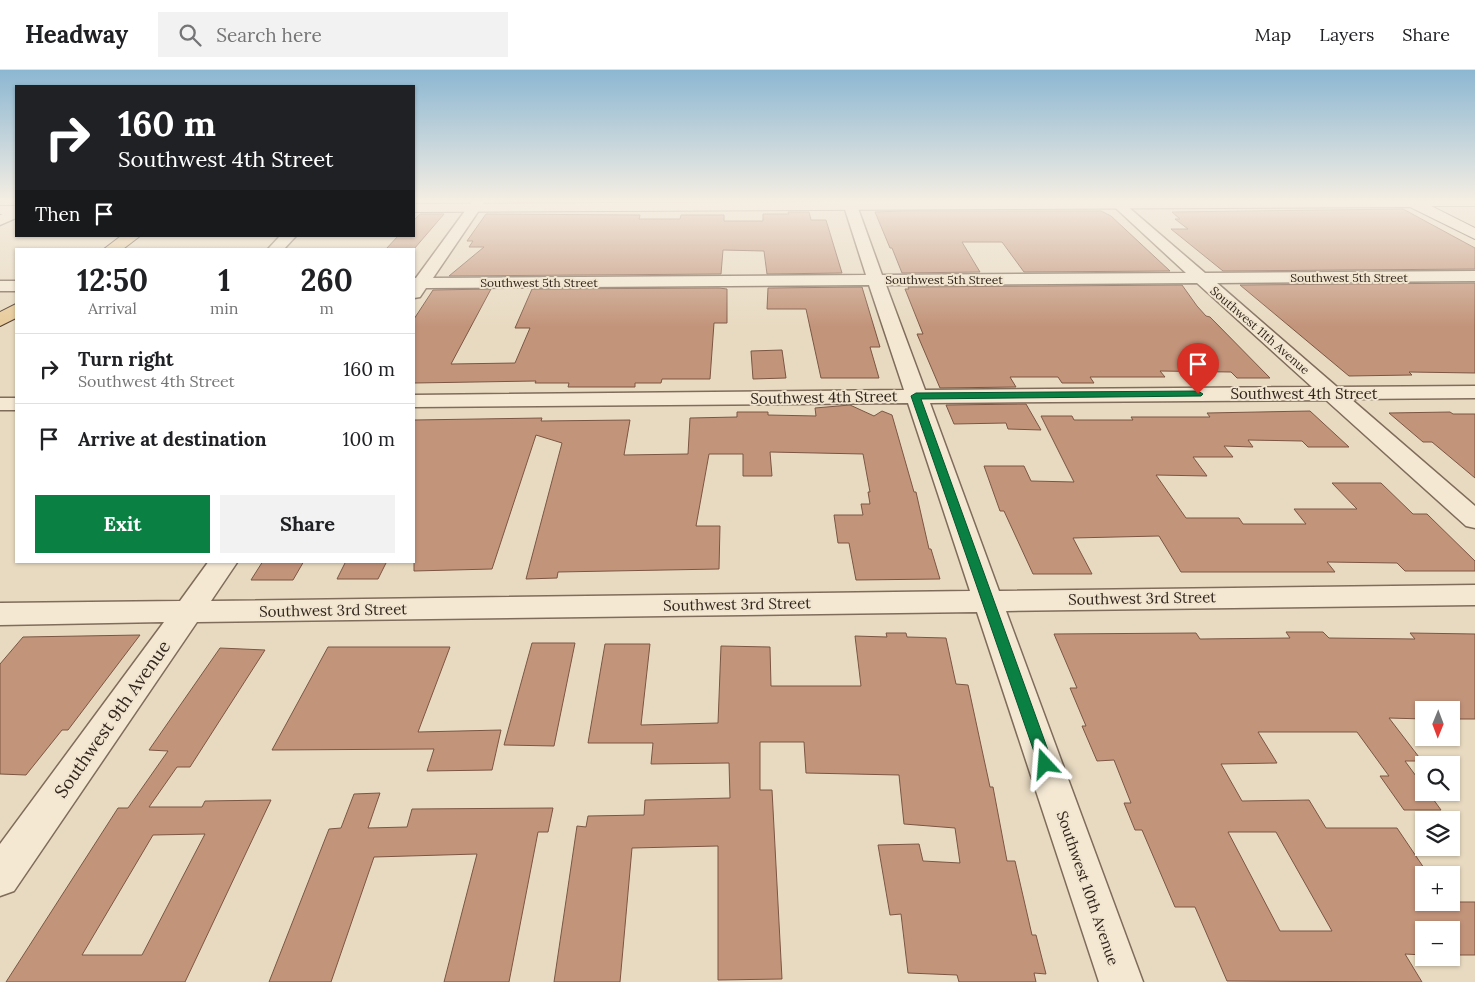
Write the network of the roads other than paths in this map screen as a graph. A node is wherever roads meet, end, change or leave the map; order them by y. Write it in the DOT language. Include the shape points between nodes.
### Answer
graph roads {
  1 [pos="448,243"];
  2 [pos="863,243"];
  3 [pos="1161,243"];
  4 [pos="1475,276"];
  5 [pos="1201,278"];
  6 [pos="876,280"];
  7 [pos="0,286"];
  8 [pos="15,286"];
  9 [pos="416,286"];
  10 [pos="15,311"];
  11 [pos="0,320"];
  12 [pos="1475,392"];
  13 [pos="1331,393"];
  14 [pos="916,396"];
  15 [pos="415,401"];
  16 [pos="0,404"];
  17 [pos="15,404"];
  18 [pos="1475,520"];
  19 [pos="223,563"];
  20 [pos="1475,595"];
  21 [pos="988,600"];
  22 [pos="188,612"];
  23 [pos="0,614"];
  24 [pos="0,877"];
  25 [pos="1121,982"];
  1 -- 9 [label="street"];
  2 -- 6 [label="street, Southwest 10th Avenue"];
  3 -- 5 [label="street, Southwest 11th Avenue"];
  4 -- 5 [label="street, Southwest 5th Street"];
  5 -- 6 [label="street, Southwest 5th Street"];
  5 -- 13 [label="street, Southwest 11th Avenue"];
  6 -- 9 [label="street, Southwest 5th Street"];
  6 -- 14 [label="street, Southwest 10th Avenue"];
  7 -- 8 [label="street"];
  10 -- 11 [label="main road"];
  12 -- 13 [label="street, Southwest 4th Street"];
  13 -- 14 [label="street, Southwest 4th Street"];
  13 -- 18 [label="street, Southwest 11th Avenue"];
  14 -- 15 [label="street, Southwest 4th Street"];
  14 -- 21 [label="street, Southwest 10th Avenue"];
  16 -- 17 [label="street"];
  19 -- 22 [label="street, Southwest 9th Avenue"];
  20 -- 21 [label="street, Southwest 3rd Street"];
  21 -- 22 [label="street, Southwest 3rd Street"];
  21 -- 25 [label="street, Southwest 10th Avenue"];
  22 -- 23 [label="street, Southwest 3rd Street"];
  22 -- 24 [label="street, Southwest 9th Avenue"];
}
